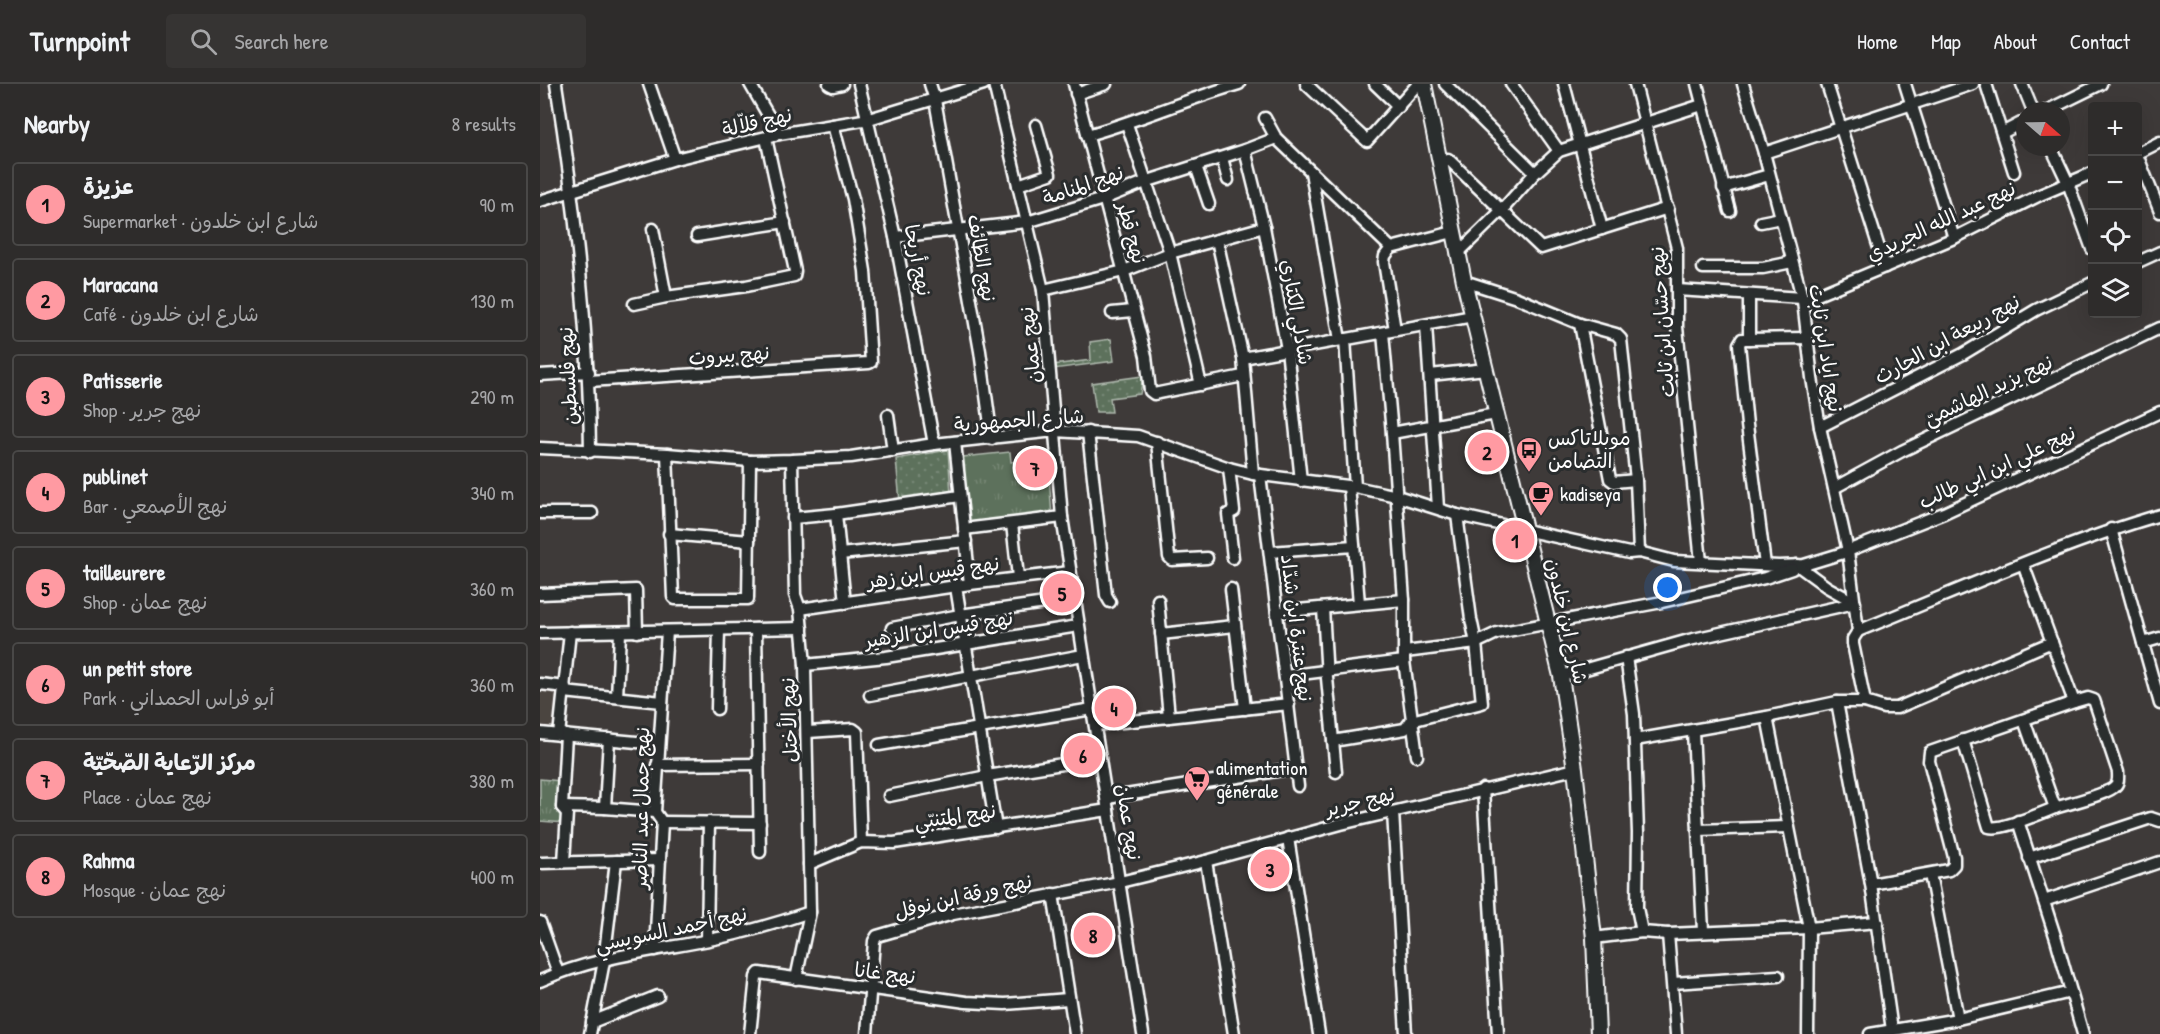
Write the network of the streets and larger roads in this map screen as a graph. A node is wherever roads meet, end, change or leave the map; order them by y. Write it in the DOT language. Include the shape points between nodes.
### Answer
graph roads {
  1 [pos="556,84"];
  2 [pos="649,84"];
  3 [pos="750,84"];
  4 [pos="829,84"];
  5 [pos="842,84"];
  6 [pos="859,84"];
  7 [pos="930,84"];
  8 [pos="984,84"];
  9 [pos="994,84"];
  10 [pos="1106,84"];
  11 [pos="1239,84"];
  12 [pos="1306,84"];
  13 [pos="1375,84"];
  14 [pos="1418,84"];
  15 [pos="1424,84"];
  16 [pos="1445,84"];
  17 [pos="1511,84"];
  18 [pos="1564,84"];
  19 [pos="1635,84"];
  20 [pos="1697,84"];
  21 [pos="1743,84"];
  22 [pos="1827,84"];
  23 [pos="1905,84"];
  24 [pos="1972,84"];
  25 [pos="1986,84"];
  26 [pos="2022,84"];
  27 [pos="2101,84"];
  28 [pos="1075,89"];
  29 [pos="935,100"];
  30 [pos="2029,102"];
  31 [pos="2064,102"];
  32 [pos="1701,105"];
  33 [pos="1912,105"];
  34 [pos="1399,107"];
  35 [pos="1265,118"];
  36 [pos="869,119"];
  37 [pos="1645,123"];
  38 [pos="1127,124"];
  39 [pos="833,125"];
  40 [pos="1036,125"];
  41 [pos="2016,126"];
  42 [pos="1842,128"];
  43 [pos="2002,133"];
  44 [pos="779,134"];
  45 [pos="1087,135"];
  46 [pos="766,138"];
  47 [pos="1276,138"];
  48 [pos="2160,141"];
  49 [pos="1581,145"];
  50 [pos="1245,150"];
  51 [pos="1559,151"];
  52 [pos="2142,152"];
  53 [pos="1764,153"];
  54 [pos="2055,156"];
  55 [pos="2138,156"];
  56 [pos="1221,158"];
  57 [pos="675,159"];
  58 [pos="1448,159"];
  59 [pos="1196,166"];
  60 [pos="1311,171"];
  61 [pos="2014,172"];
  62 [pos="1535,173"];
  63 [pos="1769,175"];
  64 [pos="2088,175"];
  65 [pos="1228,180"];
  66 [pos="1145,182"];
  67 [pos="2068,183"];
  68 [pos="1018,184"];
  69 [pos="1723,188"];
  70 [pos="570,191"];
  71 [pos="1103,199"];
  72 [pos="540,201"];
  73 [pos="1209,204"];
  74 [pos="1668,208"];
  75 [pos="1502,210"];
  76 [pos="1730,211"];
  77 [pos="2160,212"];
  78 [pos="1781,218"];
  79 [pos="785,222"];
  80 [pos="1027,222"];
  81 [pos="1761,222"];
  82 [pos="1264,227"];
  83 [pos="653,229"];
  84 [pos="959,229"];
  85 [pos="1602,229"];
  86 [pos="1453,232"];
  87 [pos="697,236"];
  88 [pos="895,237"];
  89 [pos="1954,238"];
  90 [pos="2088,238"];
  91 [pos="1216,240"];
  92 [pos="1392,248"];
  93 [pos="2160,252"];
  94 [pos="1170,253"];
  95 [pos="1457,254"];
  96 [pos="2142,260"];
  97 [pos="1792,262"];
  98 [pos="1885,267"];
  99 [pos="1703,268"];
  100 [pos="1124,271"];
  101 [pos="1464,281"];
  102 [pos="2088,285"];
  103 [pos="1043,290"];
  104 [pos="1677,290"];
  105 [pos="1749,295"];
  106 [pos="666,297"];
  107 [pos="1803,299"];
  108 [pos="634,304"];
  109 [pos="1133,310"];
  110 [pos="1112,313"];
  111 [pos="1473,316"];
  112 [pos="1580,324"];
  113 [pos="1426,325"];
  114 [pos="2160,328"];
  115 [pos="1395,330"];
  116 [pos="1383,333"];
  117 [pos="1807,338"];
  118 [pos="1749,339"];
  119 [pos="1343,340"];
  120 [pos="1287,349"];
  121 [pos="1243,358"];
  122 [pos="1486,369"];
  123 [pos="540,375"];
  124 [pos="1430,375"];
  125 [pos="589,376"];
  126 [pos="1243,376"];
  127 [pos="1201,385"];
  128 [pos="2160,412"];
  129 [pos="1496,414"];
  130 [pos="888,415"];
  131 [pos="1432,427"];
  132 [pos="1820,428"];
  133 [pos="1055,432"];
  134 [pos="1088,432"];
  135 [pos="1392,433"];
  136 [pos="992,439"];
  137 [pos="955,442"];
  138 [pos="1157,442"];
  139 [pos="934,444"];
  140 [pos="540,448"];
  141 [pos="893,451"];
  142 [pos="590,452"];
  143 [pos="667,454"];
  144 [pos="792,460"];
  145 [pos="750,461"];
  146 [pos="1229,468"];
  147 [pos="1257,475"];
  148 [pos="1636,480"];
  149 [pos="1301,482"];
  150 [pos="1352,486"];
  151 [pos="1834,488"];
  152 [pos="960,496"];
  153 [pos="1396,496"];
  154 [pos="1437,508"];
  155 [pos="540,513"];
  156 [pos="592,513"];
  157 [pos="836,514"];
  158 [pos="1457,514"];
  159 [pos="2160,514"];
  160 [pos="1062,517"];
  161 [pos="793,518"];
  162 [pos="1012,524"];
  163 [pos="964,529"];
  164 [pos="1525,529"];
  165 [pos="2111,529"];
  166 [pos="669,534"];
  167 [pos="749,541"];
  168 [pos="966,541"];
  169 [pos="1354,546"];
  170 [pos="1848,551"];
  171 [pos="1270,552"];
  172 [pos="1640,552"];
  173 [pos="840,554"];
  174 [pos="1207,558"];
  175 [pos="1233,558"];
  176 [pos="1701,562"];
  177 [pos="2023,564"];
  178 [pos="1766,565"];
  179 [pos="1800,566"];
  180 [pos="1070,572"];
  181 [pos="1018,578"];
  182 [pos="970,584"];
  183 [pos="956,587"];
  184 [pos="1230,589"];
  185 [pos="540,594"];
  186 [pos="1074,599"];
  187 [pos="1158,600"];
  188 [pos="1404,600"];
  189 [pos="1110,602"];
  190 [pos="1854,602"];
  191 [pos="845,603"];
  192 [pos="1359,603"];
  193 [pos="1323,608"];
  194 [pos="800,609"];
  195 [pos="1277,612"];
  196 [pos="960,615"];
  197 [pos="1548,623"];
  198 [pos="1078,626"];
  199 [pos="1234,626"];
  200 [pos="802,628"];
  201 [pos="892,628"];
  202 [pos="756,629"];
  203 [pos="719,630"];
  204 [pos="667,631"];
  205 [pos="1858,631"];
  206 [pos="570,632"];
  207 [pos="638,632"];
  208 [pos="540,633"];
  209 [pos="620,633"];
  210 [pos="1161,634"];
  211 [pos="2160,638"];
  212 [pos="2052,642"];
  213 [pos="2143,642"];
  214 [pos="1476,643"];
  215 [pos="966,644"];
  216 [pos="1083,655"];
  217 [pos="1405,657"];
  218 [pos="1626,657"];
  219 [pos="805,665"];
  220 [pos="1327,670"];
  221 [pos="972,676"];
  222 [pos="1285,676"];
  223 [pos="1561,676"];
  224 [pos="540,684"];
  225 [pos="564,690"];
  226 [pos="870,695"];
  227 [pos="617,697"];
  228 [pos="662,702"];
  229 [pos="1837,702"];
  230 [pos="1865,702"];
  231 [pos="2074,702"];
  232 [pos="1288,704"];
  233 [pos="2160,704"];
  234 [pos="717,709"];
  235 [pos="1092,709"];
  236 [pos="1245,709"];
  237 [pos="1169,717"];
  238 [pos="1767,717"];
  239 [pos="2024,720"];
  240 [pos="1411,721"];
  241 [pos="1095,725"];
  242 [pos="980,728"];
  243 [pos="1693,730"];
  244 [pos="808,732"];
  245 [pos="540,733"];
  246 [pos="563,735"];
  247 [pos="609,739"];
  248 [pos="1635,740"];
  249 [pos="1963,740"];
  250 [pos="1333,741"];
  251 [pos="658,744"];
  252 [pos="879,745"];
  253 [pos="1417,756"];
  254 [pos="1100,758"];
  255 [pos="759,764"];
  256 [pos="657,765"];
  257 [pos="1295,768"];
  258 [pos="1575,769"];
  259 [pos="1336,772"];
  260 [pos="987,776"];
  261 [pos="1298,786"];
  262 [pos="1483,789"];
  263 [pos="889,796"];
  264 [pos="1107,798"];
  265 [pos="562,807"];
  266 [pos="605,808"];
  267 [pos="2055,808"];
  268 [pos="1108,810"];
  269 [pos="1393,812"];
  270 [pos="658,817"];
  271 [pos="2018,821"];
  272 [pos="2160,821"];
  273 [pos="709,822"];
  274 [pos="760,823"];
  275 [pos="1788,827"];
  276 [pos="996,828"];
  277 [pos="1698,830"];
  278 [pos="1288,838"];
  279 [pos="861,843"];
  280 [pos="760,852"];
  281 [pos="2029,858"];
  282 [pos="660,860"];
  283 [pos="616,861"];
  284 [pos="1206,861"];
  285 [pos="564,862"];
  286 [pos="2160,862"];
  287 [pos="540,863"];
  288 [pos="809,864"];
  289 [pos="1930,874"];
  290 [pos="1120,882"];
  291 [pos="1871,884"];
  292 [pos="1053,894"];
  293 [pos="2043,901"];
  294 [pos="810,912"];
  295 [pos="540,922"];
  296 [pos="1877,922"];
  297 [pos="1809,928"];
  298 [pos="1703,931"];
  299 [pos="1642,932"];
  300 [pos="1668,934"];
  301 [pos="1594,938"];
  302 [pos="707,940"];
  303 [pos="655,950"];
  304 [pos="604,961"];
  305 [pos="558,973"];
  306 [pos="1778,975"];
  307 [pos="796,979"];
  308 [pos="540,981"];
  309 [pos="1673,983"];
  310 [pos="871,990"];
  311 [pos="2071,992"];
  312 [pos="658,996"];
  313 [pos="1068,999"];
  314 [pos="1958,1018"];
  315 [pos="592,1022"];
  316 [pos="1892,1030"];
  317 [pos="590,1034"];
  318 [pos="750,1034"];
  319 [pos="867,1034"];
  320 [pos="1075,1034"];
  321 [pos="1143,1034"];
  322 [pos="1233,1034"];
  323 [pos="1319,1034"];
  324 [pos="1406,1034"];
  325 [pos="1498,1034"];
  326 [pos="1598,1034"];
  327 [pos="1677,1034"];
  328 [pos="1808,1034"];
  329 [pos="1870,1034"];
  330 [pos="2083,1034"];
  1 -- 70 [label="street, نهج فلسطين"];
  2 -- 57 [label="street"];
  3 -- 44 [label="street"];
  4 -- 5 [label="street"];
  6 -- 36 [label="street, نهج أريحا"];
  7 -- 29 [label="street, نهج الطّائف"];
  8 -- 29 [label="street, نهج قلاّلة"];
  9 -- 68 [label="street, نهج عمان"];
  10 -- 28 [label="street"];
  11 -- 38 [label="street"];
  12 -- 34 [label="street" via="1365,140"];
  13 -- 34 [label="street"];
  14 -- 34 [label="street"];
  15 -- 86 [label="street, شارع ابن خلدون"];
  16 -- 62 [label="street"];
  17 -- 51 [label="street"];
  18 -- 49 [label="street"];
  19 -- 37 [label="street, نهج حسّان ابن ثابت"];
  20 -- 32 [label="street"];
  21 -- 53 [label="street, نهج اياد ابن ثابت"];
  22 -- 42 [label="street"];
  23 -- 33 [label="street"];
  24 -- 33 [label="street"];
  25 -- 43 [label="street"];
  26 -- 30 [label="street"];
  27 -- 31 [label="street"];
  28 -- 45 [label="street, نهج قطر"];
  29 -- 36 [label="street, نهج قلاّلة"];
  29 -- 84 [label="street, نهج الطّائف"];
  32 -- 37 [label="street"];
  32 -- 69 [label="street"];
  33 -- 42 [label="street"];
  33 -- 89 [label="street"];
  35 -- 47 [label="street"];
  36 -- 39 [label="street, نهج قلاّلة"];
  36 -- 88 [label="street, نهج أريحا"];
  37 -- 49 [label="street"];
  37 -- 74 [label="street, نهج حسّان ابن ثابت"];
  38 -- 45 [label="street"];
  38 -- 66 [label="street"];
  39 -- 44 [label="street, نهج قلاّلة"];
  39 -- 125 [label="street, نهج بيروت" via="853,199 866,272 871,362"];
  40 -- 68 [label="street" via="1050,174"];
  41 -- 43 [label="street"];
  42 -- 53 [label="street"];
  42 -- 98 [label="street"];
  43 -- 61 [label="street"];
  44 -- 46 [label="street, نهج قلاّلة"];
  45 -- 71 [label="street, نهج قطر"];
  46 -- 57 [label="street, نهج قلاّلة"];
  46 -- 79 [label="street"];
  47 -- 50 [label="street, نهج المنامة"];
  47 -- 60 [label="street"];
  48 -- 52 [label="street"];
  49 -- 51 [label="street"];
  49 -- 85 [label="street"];
  50 -- 56 [label="street, نهج المنامة"];
  50 -- 82 [label="street, شادلي الكتاري"];
  51 -- 62 [label="street"];
  53 -- 63 [label="street, نهج اياد ابن ثابت"];
  54 -- 67 [label="street"];
  55 -- 77 [label="street"];
  56 -- 59 [label="street, نهج المنامة"];
  56 -- 65 [label="street"];
  57 -- 70 [label="street, نهج قلاّلة"];
  58 -- 75 [label="street"];
  59 -- 66 [label="street, نهج المنامة"];
  59 -- 73 [label="street"];
  60 -- 92 [label="street"];
  60 -- 119 [label="street"];
  62 -- 75 [label="street"];
  63 -- 69 [label="street"];
  63 -- 78 [label="street, نهج اياد ابن ثابت"];
  64 -- 67 [label="street, نهج عبد الله الجريدي"];
  66 -- 71 [label="street, نهج المنامة"];
  66 -- 94 [label="street"];
  67 -- 89 [label="street, نهج عبد الله الجريدي"];
  67 -- 90 [label="street"];
  68 -- 80 [label="street, نهج عمان"];
  69 -- 76 [label="street"];
  70 -- 72 [label="street, نهج قلاّلة"];
  70 -- 125 [label="street, نهج فلسطين"];
  71 -- 80 [label="street, نهج المنامة"];
  71 -- 100 [label="street, نهج قطر"];
  74 -- 85 [label="street"];
  74 -- 104 [label="street, نهج حسّان ابن ثابت" via="1677,248"];
  75 -- 85 [label="street" via="1543,249"];
  75 -- 95 [label="street"];
  78 -- 81 [label="street"];
  78 -- 97 [label="street, نهج اياد ابن ثابت"];
  79 -- 87 [label="street"];
  79 -- 106 [label="street" via="794,276"];
  80 -- 84 [label="street, نهج المنامة"];
  80 -- 103 [label="street, نهج عمان"];
  82 -- 91 [label="street"];
  82 -- 120 [label="street, شادلي الكتاري"];
  83 -- 106 [label="street"];
  84 -- 88 [label="street, نهج المنامة"];
  84 -- 136 [label="street, نهج الطّائف"];
  86 -- 92 [label="street"];
  86 -- 95 [label="street, شارع ابن خلدون"];
  88 -- 139 [label="street, نهج أريحا"];
  89 -- 98 [label="street, نهج عبد الله الجريدي"];
  91 -- 94 [label="street"];
  91 -- 121 [label="street, نهج عنترة ابن شدّاد"];
  92 -- 115 [label="street" via="1384,262"];
  93 -- 96 [label="street"];
  94 -- 100 [label="street"];
  94 -- 127 [label="street"];
  95 -- 101 [label="street, شارع ابن خلدون"];
  97 -- 99 [label="street" via="1763,268"];
  97 -- 107 [label="street, نهج اياد ابن ثابت"];
  98 -- 107 [label="street, نهج عبد الله الجريدي"];
  100 -- 103 [label="street"];
  100 -- 109 [label="street, نهج قطر"];
  101 -- 111 [label="street, شارع ابن خلدون"];
  101 -- 112 [label="street"];
  102 -- 132 [label="street, نهج ربيعة ابن الحارث"];
  103 -- 133 [label="street, نهج عمان"];
  104 -- 105 [label="street"];
  104 -- 176 [label="street, نهج حسّان ابن ثابت" via="1677,327"];
  105 -- 107 [label="street"];
  105 -- 118 [label="street"];
  106 -- 108 [label="street"];
  107 -- 117 [label="street, نهج اياد ابن ثابت"];
  109 -- 110 [label="street"];
  109 -- 127 [label="street, نهج قطر" via="1152,393"];
  111 -- 113 [label="street"];
  111 -- 122 [label="street, شارع ابن خلدون"];
  112 -- 148 [label="street" via="1610,479"];
  112 -- 148 [label="street" via="1621,339"];
  113 -- 115 [label="street"];
  113 -- 124 [label="street"];
  114 -- 151 [label="street, نهج يزيد الهاشميّ" via="1912,446"];
  115 -- 116 [label="street"];
  116 -- 119 [label="street"];
  116 -- 135 [label="street"];
  117 -- 118 [label="street"];
  117 -- 132 [label="street, نهج اياد ابن ثابت"];
  118 -- 178 [label="street" via="1742,339 1739,344"];
  119 -- 120 [label="street"];
  119 -- 150 [label="street"];
  120 -- 121 [label="street"];
  120 -- 149 [label="street, شادلي الكتاري"];
  121 -- 126 [label="street, نهج عنترة ابن شدّاد"];
  122 -- 124 [label="street"];
  122 -- 129 [label="street, شارع ابن خلدون"];
  123 -- 125 [label="street, نهج بيروت"];
  124 -- 131 [label="street"];
  125 -- 142 [label="street, نهج فلسطين"];
  126 -- 127 [label="street"];
  126 -- 147 [label="street, نهج عنترة ابن شدّاد"];
  128 -- 170 [label="street, نهج علي ابن ابي طالب" via="1944,513"];
  129 -- 131 [label="street"];
  129 -- 164 [label="street, شارع ابن خلدون"];
  130 -- 141 [label="street"];
  131 -- 135 [label="street"];
  131 -- 154 [label="street"];
  132 -- 151 [label="street, نهج اياد ابن ثابت"];
  133 -- 134 [label="street, شارع الجمهورية"];
  133 -- 136 [label="street, شارع الجمهورية"];
  133 -- 160 [label="street, نهج عمان"];
  134 -- 138 [label="street, شارع الجمهورية" via="1138,436"];
  134 -- 189 [label="street" via="1106,595"];
  135 -- 153 [label="street"];
  136 -- 137 [label="street, شارع الجمهورية"];
  137 -- 139 [label="street, شارع الجمهورية"];
  137 -- 152 [label="street"];
  138 -- 146 [label="street, شارع الجمهورية"];
  138 -- 174 [label="street" via="1169,557"];
  139 -- 141 [label="street, شارع الجمهورية"];
  140 -- 142 [label="street, شارع الجمهورية"];
  141 -- 144 [label="street, شارع الجمهورية"];
  142 -- 143 [label="street, شارع الجمهورية"];
  143 -- 145 [label="street, شارع الجمهورية"];
  143 -- 166 [label="street"];
  144 -- 145 [label="street, شارع الجمهورية"];
  144 -- 161 [label="street, نهج الأختل"];
  145 -- 167 [label="street"];
  146 -- 147 [label="street, شارع الجمهورية"];
  146 -- 175 [label="street" via="1234,511 1228,514"];
  147 -- 149 [label="street, شارع الجمهورية"];
  147 -- 171 [label="street, نهج عنترة ابن شدّاد"];
  148 -- 172 [label="street"];
  149 -- 150 [label="street, شارع الجمهورية"];
  150 -- 153 [label="street, شارع الجمهورية"];
  150 -- 169 [label="street"];
  151 -- 170 [label="street, نهج اياد ابن ثابت"];
  152 -- 157 [label="street"];
  152 -- 163 [label="street"];
  153 -- 154 [label="street, شارع الجمهورية"];
  153 -- 188 [label="street"];
  154 -- 158 [label="street, شارع الجمهورية"];
  155 -- 156 [label="street"];
  157 -- 161 [label="street"];
  157 -- 173 [label="street"];
  158 -- 164 [label="street, شارع الجمهورية"];
  158 -- 214 [label="street"];
  159 -- 165 [label="street"];
  160 -- 162 [label="street"];
  160 -- 180 [label="street, نهج عمان"];
  161 -- 194 [label="street, نهج الأختل" via="795,595"];
  162 -- 163 [label="street"];
  162 -- 181 [label="street"];
  163 -- 168 [label="street"];
  164 -- 172 [label="street, شارع الجمهورية" via="1629,553"];
  164 -- 197 [label="street, شارع ابن خلدون"];
  165 -- 177 [label="street"];
  165 -- 213 [label="street"];
  166 -- 167 [label="street"];
  166 -- 167 [label="street" via="674,599 748,599"];
  168 -- 173 [label="street"];
  168 -- 182 [label="street"];
  169 -- 171 [label="street"];
  169 -- 192 [label="street"];
  170 -- 179 [label="street, نهج علي ابن ابي طالب"];
  170 -- 190 [label="street, نهج اياد ابن ثابت"];
  171 -- 195 [label="street, نهج عنترة ابن شدّاد"];
  172 -- 176 [label="street, شارع الجمهورية" via="1674,561"];
  173 -- 191 [label="street"];
  176 -- 178 [label="street, شارع الجمهورية"];
  177 -- 205 [label="street"];
  177 -- 212 [label="street"];
  178 -- 179 [label="street, شارع الجمهورية"];
  179 -- 190 [label="street"];
  179 -- 197 [label="street, نهج علي ابن ابي طالب" via="1662,602"];
  180 -- 181 [label="street, نهج قيس ابن زهر"];
  180 -- 186 [label="street, نهج عمان"];
  181 -- 182 [label="street, نهج قيس ابن زهر"];
  182 -- 183 [label="street, نهج قيس ابن زهر"];
  183 -- 191 [label="street, نهج قيس ابن زهر"];
  183 -- 196 [label="street"];
  184 -- 199 [label="street"];
  185 -- 207 [label="street" via="635,590"];
  186 -- 196 [label="street"];
  186 -- 198 [label="street, نهج عمان"];
  187 -- 210 [label="street"];
  188 -- 192 [label="street"];
  188 -- 217 [label="street"];
  190 -- 205 [label="street, نهج اياد ابن ثابت"];
  190 -- 218 [label="street"];
  191 -- 194 [label="street, نهج قيس ابن زهر"];
  192 -- 193 [label="street"];
  193 -- 195 [label="street"];
  193 -- 220 [label="street"];
  194 -- 200 [label="street, نهج الأختل"];
  195 -- 222 [label="street, نهج عنترة ابن شدّاد"];
  196 -- 201 [label="street"];
  196 -- 215 [label="street"];
  197 -- 214 [label="street, نهج علي ابن ابي طالب" via="1497,633"];
  197 -- 223 [label="street, شارع ابن خلدون"];
  198 -- 215 [label="street, نهج قيس ابن الزهير"];
  198 -- 216 [label="street, نهج عمان"];
  199 -- 210 [label="street"];
  199 -- 236 [label="street"];
  200 -- 202 [label="street"];
  200 -- 219 [label="street, نهج الأختل"];
  202 -- 203 [label="street"];
  202 -- 255 [label="street"];
  203 -- 204 [label="street"];
  203 -- 234 [label="street"];
  204 -- 207 [label="street"];
  204 -- 228 [label="street, نهج جمال عبد الناصر"];
  205 -- 230 [label="street, نهج اياد ابن ثابت" via="1853,644"];
  206 -- 208 [label="street"];
  206 -- 209 [label="street"];
  206 -- 225 [label="street"];
  207 -- 209 [label="street"];
  209 -- 227 [label="street"];
  210 -- 237 [label="street"];
  211 -- 213 [label="street"];
  212 -- 230 [label="street" via="1897,708"];
  212 -- 231 [label="street"];
  213 -- 233 [label="street"];
  214 -- 217 [label="street, نهج علي ابن ابي طالب"];
  214 -- 240 [label="street" via="1482,703"];
  215 -- 219 [label="street, نهج قيس ابن الزهير"];
  215 -- 221 [label="street"];
  216 -- 221 [label="street"];
  216 -- 235 [label="street, نهج عمان"];
  217 -- 220 [label="street, نهج علي ابن ابي طالب"];
  217 -- 240 [label="street"];
  218 -- 223 [label="street"];
  218 -- 248 [label="street"];
  219 -- 244 [label="street, نهج الأختل"];
  220 -- 222 [label="street, نهج علي ابن ابي طالب"];
  220 -- 250 [label="street"];
  221 -- 226 [label="street"];
  221 -- 242 [label="street"];
  222 -- 232 [label="street, نهج عنترة ابن شدّاد"];
  223 -- 258 [label="street, شارع ابن خلدون"];
  224 -- 225 [label="street"];
  225 -- 227 [label="street"];
  225 -- 246 [label="street"];
  227 -- 228 [label="street"];
  228 -- 251 [label="street, نهج جمال عبد الناصر"];
  229 -- 230 [label="street"];
  229 -- 238 [label="street"];
  229 -- 291 [label="street"];
  231 -- 239 [label="street"];
  231 -- 267 [label="street" via="2094,700 2118,780 2108,792"];
  232 -- 236 [label="street"];
  232 -- 257 [label="street, نهج عنترة ابن شدّاد"];
  235 -- 241 [label="street, نهج عمان"];
  235 -- 242 [label="street"];
  236 -- 237 [label="street"];
  237 -- 241 [label="street"];
  238 -- 243 [label="street"];
  238 -- 275 [label="street"];
  239 -- 249 [label="street"];
  239 -- 267 [label="street"];
  240 -- 250 [label="street" via="1406,729"];
  240 -- 253 [label="street"];
  241 -- 254 [label="street, نهج عمان"];
  242 -- 252 [label="street"];
  242 -- 260 [label="street"];
  243 -- 248 [label="street"];
  243 -- 277 [label="street"];
  244 -- 279 [label="street" via="857,732"];
  244 -- 288 [label="street, نهج الأختل"];
  245 -- 246 [label="street"];
  246 -- 247 [label="street"];
  246 -- 265 [label="street"];
  247 -- 251 [label="street"];
  247 -- 266 [label="street"];
  248 -- 299 [label="street" via="1637,908"];
  249 -- 271 [label="street" via="1989,827"];
  249 -- 289 [label="street" via="1929,755 1955,861 1949,870"];
  250 -- 259 [label="street"];
  251 -- 256 [label="street, نهج جمال عبد الناصر"];
  254 -- 260 [label="street"];
  254 -- 264 [label="street, نهج عمان"];
  255 -- 256 [label="street"];
  255 -- 274 [label="street"];
  256 -- 270 [label="street, نهج جمال عبد الناصر"];
  257 -- 261 [label="street, نهج عنترة ابن شدّاد"];
  257 -- 264 [label="street"];
  258 -- 262 [label="street, نهج جرير"];
  258 -- 301 [label="street, شارع ابن خلدون"];
  260 -- 263 [label="street"];
  260 -- 276 [label="street"];
  262 -- 269 [label="street, نهج جرير"];
  262 -- 325 [label="street"];
  264 -- 268 [label="street, نهج عمان"];
  265 -- 266 [label="street"];
  265 -- 285 [label="street" via="567,813"];
  266 -- 270 [label="street"];
  267 -- 271 [label="street"];
  268 -- 276 [label="street, نهج المتنبّي"];
  268 -- 290 [label="street, نهج عمان"];
  269 -- 278 [label="street, نهج جرير"];
  269 -- 324 [label="street"];
  270 -- 273 [label="street"];
  270 -- 282 [label="street, نهج جمال عبد الناصر"];
  271 -- 281 [label="street"];
  272 -- 281 [label="street" via="2151,818"];
  273 -- 274 [label="street"];
  273 -- 302 [label="street"];
  274 -- 280 [label="street"];
  275 -- 277 [label="street"];
  275 -- 297 [label="street"];
  276 -- 279 [label="street, نهج المتنبّي" via="894,843"];
  277 -- 298 [label="street"];
  278 -- 284 [label="street, نهج جرير"];
  278 -- 323 [label="street"];
  279 -- 288 [label="street, نهج المتنبّي"];
  281 -- 293 [label="street"];
  282 -- 283 [label="street"];
  282 -- 303 [label="street, نهج جمال عبد الناصر"];
  283 -- 285 [label="street"];
  283 -- 304 [label="street"];
  284 -- 290 [label="street, نهج جرير"];
  284 -- 322 [label="street"];
  285 -- 287 [label="street"];
  286 -- 293 [label="street"];
  288 -- 294 [label="street, نهج الأختل"];
  289 -- 291 [label="street"];
  289 -- 314 [label="street"];
  290 -- 292 [label="street, نهج ورقة ابن نوفل"];
  290 -- 321 [label="street, نهج عمان"];
  291 -- 296 [label="street"];
  292 -- 310 [label="street, نهج ورقة ابن نوفل" via="953,914 877,936"];
  292 -- 313 [label="street"];
  293 -- 311 [label="street"];
  294 -- 302 [label="street, نهج أحمد السويسي"];
  294 -- 307 [label="street, نهج الأختل"];
  295 -- 305 [label="street"];
  296 -- 297 [label="street"];
  296 -- 316 [label="street"];
  297 -- 298 [label="street"];
  297 -- 328 [label="street"];
  298 -- 300 [label="street"];
  299 -- 300 [label="street"];
  299 -- 301 [label="street"];
  300 -- 309 [label="street"];
  301 -- 326 [label="street, شارع ابن خلدون"];
  302 -- 303 [label="street, نهج أحمد السويسي"];
  303 -- 304 [label="street, نهج أحمد السويسي"];
  304 -- 305 [label="street, نهج أحمد السويسي"];
  304 -- 315 [label="street"];
  305 -- 308 [label="street, نهج أحمد السويسي"];
  306 -- 309 [label="street"];
  307 -- 310 [label="street, نهج غانا"];
  307 -- 318 [label="street, نهج غانا" via="757,974"];
  309 -- 327 [label="street"];
  310 -- 313 [label="street, نهج غانا" via="1005,1004"];
  310 -- 319 [label="street, نهج ورقة ابن نوفل"];
  311 -- 314 [label="street"];
  311 -- 330 [label="street"];
  312 -- 315 [label="street"];
  313 -- 320 [label="street"];
  314 -- 316 [label="street"];
  315 -- 317 [label="street"];
  316 -- 329 [label="street"];
}
